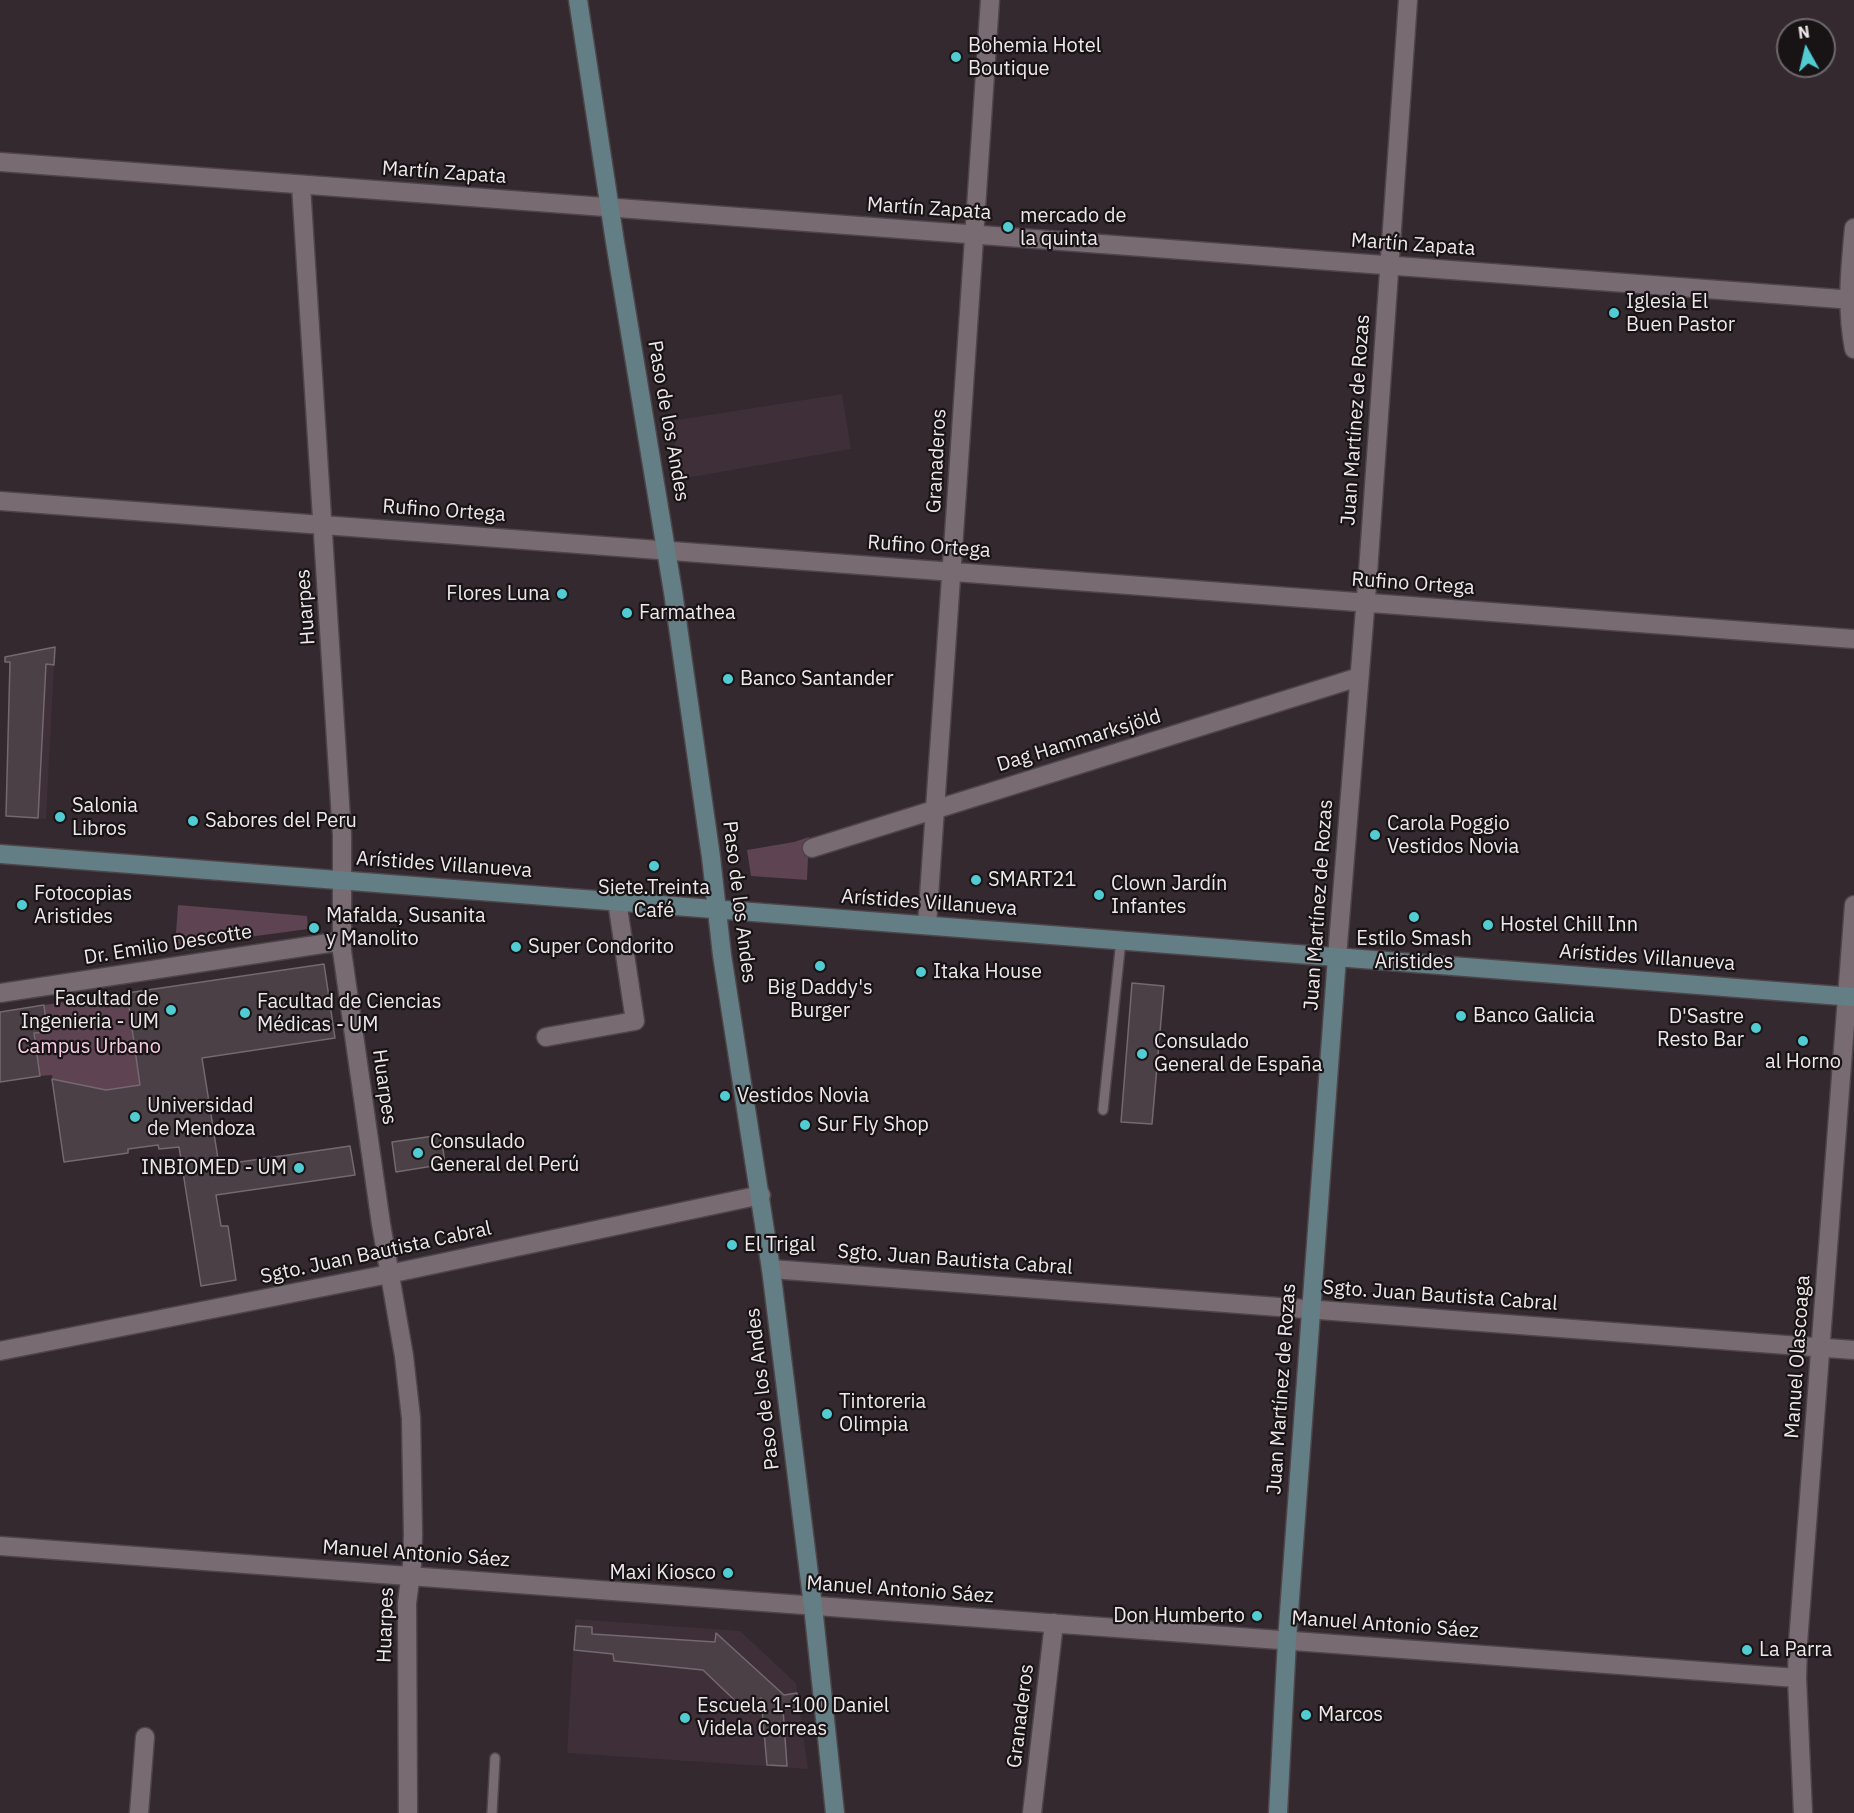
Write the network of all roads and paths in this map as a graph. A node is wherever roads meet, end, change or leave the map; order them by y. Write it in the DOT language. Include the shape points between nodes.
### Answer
graph roads {
  1 [pos="578,0"];
  2 [pos="990,0"];
  3 [pos="1408,0"];
  4 [pos="0,162"];
  5 [pos="301,185"];
  6 [pos="609,208"];
  7 [pos="1854,228"];
  8 [pos="973,235"];
  9 [pos="1389,266"];
  10 [pos="1851,300"];
  11 [pos="1854,349"];
  12 [pos="0,501"];
  13 [pos="323,525"];
  14 [pos="666,550"];
  15 [pos="953,572"];
  16 [pos="1365,603"];
  17 [pos="1854,639"];
  18 [pos="1359,677"];
  19 [pos="935,809"];
  20 [pos="812,848"];
  21 [pos="0,854"];
  22 [pos="342,880"];
  23 [pos="616,901"];
  24 [pos="1854,905"];
  25 [pos="717,909"];
  26 [pos="927,925"];
  27 [pos="1121,940"];
  28 [pos="342,941"];
  29 [pos="1337,957"];
  30 [pos="0,993"];
  31 [pos="1851,997"];
  32 [pos="546,1036"];
  33 [pos="1103,1110"];
  34 [pos="761,1195"];
  35 [pos="771,1269"];
  36 [pos="389,1274"];
  37 [pos="1311,1308"];
  38 [pos="1822,1348"];
  39 [pos="1854,1350"];
  40 [pos="0,1351"];
  41 [pos="0,1546"];
  42 [pos="410,1576"];
  43 [pos="813,1606"];
  44 [pos="1054,1623"];
  45 [pos="1287,1640"];
  46 [pos="1797,1677"];
  47 [pos="145,1737"];
  48 [pos="495,1758"];
  49 [pos="139,1813"];
  50 [pos="408,1813"];
  51 [pos="492,1813"];
  52 [pos="835,1813"];
  53 [pos="1032,1813"];
  54 [pos="1278,1813"];
  55 [pos="1803,1813"];
  1 -- 6 [label="street, Paso de los Andes"];
  2 -- 8 [label="street, Granaderos"];
  3 -- 9 [label="street, Juan Martínez de Rozas"];
  4 -- 5 [label="street, Martín Zapata"];
  5 -- 6 [label="street, Martín Zapata"];
  5 -- 13 [label="street, Huarpes"];
  6 -- 8 [label="street, Martín Zapata"];
  6 -- 14 [label="street, Paso de los Andes"];
  7 -- 10 [label="street"];
  8 -- 9 [label="street, Martín Zapata"];
  8 -- 15 [label="street, Granaderos"];
  9 -- 10 [label="street, Martín Zapata"];
  9 -- 16 [label="street, Juan Martínez de Rozas"];
  10 -- 11 [label="street" via="1849,324"];
  12 -- 13 [label="street, Rufino Ortega"];
  13 -- 14 [label="street, Rufino Ortega"];
  13 -- 22 [label="street, Huarpes"];
  14 -- 15 [label="street, Rufino Ortega"];
  14 -- 25 [label="street, Paso de los Andes"];
  15 -- 16 [label="street, Rufino Ortega"];
  15 -- 19 [label="street, Granaderos"];
  16 -- 17 [label="street, Rufino Ortega"];
  16 -- 18 [label="street, Juan Martínez de Rozas"];
  18 -- 19 [label="street, Dag Hammarksjöld"];
  18 -- 29 [label="street, Juan Martínez de Rozas"];
  19 -- 20 [label="street, Dag Hammarksjöld"];
  19 -- 26 [label="street, Granaderos"];
  21 -- 22 [label="street, Arístides Villanueva"];
  22 -- 23 [label="street, Arístides Villanueva"];
  22 -- 28 [label="street, Huarpes"];
  23 -- 25 [label="street, Arístides Villanueva"];
  23 -- 32 [label="street" via="635,1022"];
  24 -- 31 [label="street, Manuel Olascoaga"];
  25 -- 26 [label="street, Arístides Villanueva"];
  25 -- 34 [label="street, Paso de los Andes"];
  26 -- 27 [label="street, Arístides Villanueva"];
  27 -- 29 [label="street, Arístides Villanueva"];
  27 -- 33 [label="lane"];
  28 -- 30 [label="street, Dr. Emilio Descotte"];
  28 -- 36 [label="street, Huarpes"];
  29 -- 31 [label="street, Arístides Villanueva"];
  29 -- 37 [label="street, Juan Martínez de Rozas"];
  31 -- 38 [label="street, Manuel Olascoaga"];
  34 -- 35 [label="street, Paso de los Andes"];
  34 -- 36 [label="street, Sgto. Juan Bautista Cabral"];
  35 -- 37 [label="street, Sgto. Juan Bautista Cabral"];
  35 -- 43 [label="street, Paso de los Andes"];
  36 -- 40 [label="street, Sgto. Juan Bautista Cabral"];
  36 -- 42 [label="street, Huarpes" via="411,1418"];
  37 -- 38 [label="street, Sgto. Juan Bautista Cabral"];
  37 -- 45 [label="street, Juan Martínez de Rozas"];
  38 -- 39 [label="street, Sgto. Juan Bautista Cabral"];
  38 -- 46 [label="street, Manuel Olascoaga"];
  41 -- 42 [label="street, Manuel Antonio Sáez"];
  42 -- 43 [label="street, Manuel Antonio Sáez"];
  42 -- 50 [label="street, Huarpes" via="406,1603"];
  43 -- 44 [label="street, Manuel Antonio Sáez"];
  43 -- 52 [label="street, Paso de los Andes"];
  44 -- 45 [label="street, Manuel Antonio Sáez"];
  44 -- 53 [label="street, Granaderos"];
  45 -- 46 [label="street, Manuel Antonio Sáez"];
  45 -- 54 [label="street, Juan Martínez de Rozas"];
  46 -- 55 [label="street, Manuel Olascoaga"];
  47 -- 49 [label="street"];
  48 -- 51 [label="lane"];
}
